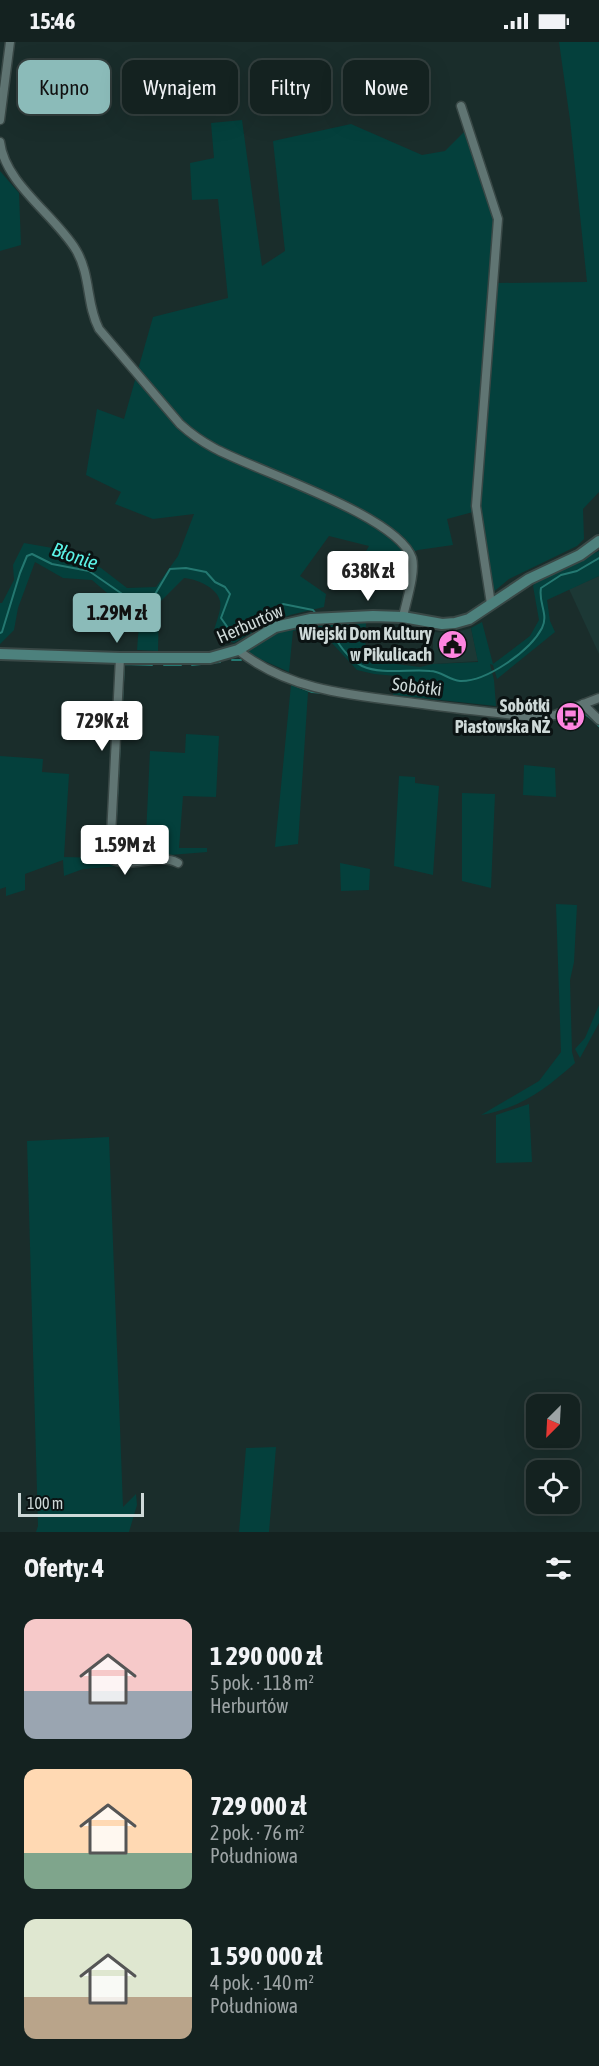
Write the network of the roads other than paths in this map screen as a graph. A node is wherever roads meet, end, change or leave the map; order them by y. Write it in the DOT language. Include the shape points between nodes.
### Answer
graph roads {
  1 [pos="10,42"];
  2 [pos="461,106"];
  3 [pos="0,120"];
  4 [pos="0,142"];
  5 [pos="599,541"];
  6 [pos="491,604"];
  7 [pos="403,616"];
  8 [pos="238,650"];
  9 [pos="0,654"];
  10 [pos="120,658"];
  11 [pos="599,698"];
  12 [pos="583,704"];
  13 [pos="599,720"];
  14 [pos="178,863"];
  1 -- 3 [label="street"];
  2 -- 6 [label="street" via="498,219 476,506"];
  4 -- 7 [label="street" via="10,170 82,261 95,321 106,339 194,437 329,498 393,534 412,560"];
  5 -- 6 [label="street, Herburtów"];
  6 -- 7 [label="street, Herburtów" via="455,623"];
  7 -- 8 [label="street, Herburtów" via="311,619 276,627"];
  8 -- 10 [label="street, Herburtów" via="210,658"];
  8 -- 12 [label="street, Sobótki" via="301,684 361,696 531,717 555,715"];
  9 -- 10 [label="street, Herburtów"];
  10 -- 14 [label="street" via="111,859 168,859"];
  11 -- 12 [label="street, Sobótki"];
  12 -- 13 [label="street"];
}
